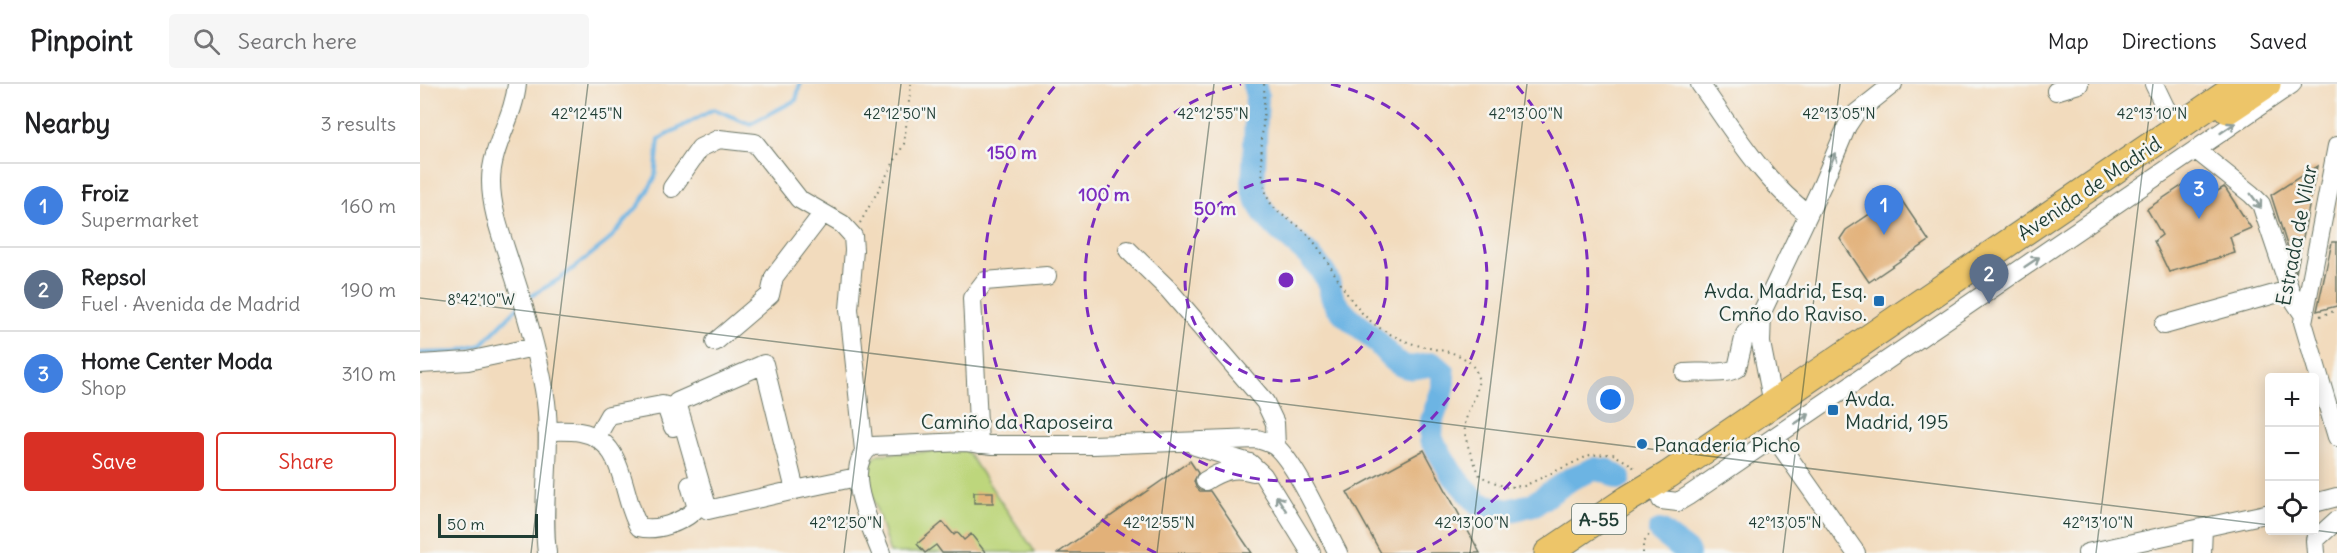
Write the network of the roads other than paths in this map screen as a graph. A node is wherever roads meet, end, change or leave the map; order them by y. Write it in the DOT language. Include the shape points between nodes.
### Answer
graph roads {
  1 [pos="517,84"];
  2 [pos="1700,84"];
  3 [pos="1893,84"];
  4 [pos="2079,84"];
  5 [pos="2154,84"];
  6 [pos="2241,84"];
  7 [pos="2267,84"];
  8 [pos="2292,84"];
  9 [pos="2056,91"];
  10 [pos="2178,127"];
  11 [pos="2196,150"];
  12 [pos="2336,155"];
  13 [pos="672,188"];
  14 [pos="823,213"];
  15 [pos="1808,214"];
  16 [pos="1128,249"];
  17 [pos="1047,276"];
  18 [pos="2289,290"];
  19 [pos="1762,312"];
  20 [pos="2309,315"];
  21 [pos="2164,325"];
  22 [pos="715,342"];
  23 [pos="534,347"];
  24 [pos="420,364"];
  25 [pos="1685,373"];
  26 [pos="1773,404"];
  27 [pos="547,431"];
  28 [pos="2337,437"];
  29 [pos="596,438"];
  30 [pos="1775,438"];
  31 [pos="1184,443"];
  32 [pos="979,444"];
  33 [pos="1276,447"];
  34 [pos="864,450"];
  35 [pos="1263,475"];
  36 [pos="857,477"];
  37 [pos="1205,481"];
  38 [pos="795,490"];
  39 [pos="1654,494"];
  40 [pos="2337,497"];
  41 [pos="2319,502"];
  42 [pos="2265,514"];
  43 [pos="2337,520"];
  44 [pos="2203,528"];
  45 [pos="548,553"];
  46 [pos="880,553"];
  47 [pos="1311,553"];
  48 [pos="1338,553"];
  49 [pos="1548,553"];
  50 [pos="1581,553"];
  51 [pos="1856,553"];
  52 [pos="2086,553"];
  53 [pos="2202,553"];
  54 [pos="2316,553"];
  1 -- 23 [label="street" via="493,160 491,184 493,204"];
  2 -- 15 [label="street" via="1761,170"];
  15 -- 3 [label="street, one-way" via="1847,126 1855,114"];
  4 -- 9 [label="street"];
  5 -- 10 [label="street"];
  6 -- 10 [label="highway, Avenida de Madrid / A-55"];
  7 -- 39 [label="highway, Avenida de Madrid / A-55"];
  11 -- 8 [label="street, one-way"];
  10 -- 26 [label="highway, Avenida de Madrid / A-55"];
  11 -- 18 [label="street, one-way" via="2260,204"];
  30 -- 11 [label="street, one-way"];
  12 -- 20 [label="street, Estrada de Vilar"];
  13 -- 14 [label="street" via="700,148 719,139 755,142 799,199"];
  14 -- 22 [label="street" via="774,277 770,295"];
  14 -- 34 [label="street" via="853,236 849,309"];
  15 -- 19 [label="street"];
  16 -- 33 [label="street" via="1168,289 1265,402 1275,423"];
  17 -- 32 [label="street" via="985,281 972,298"];
  18 -- 20 [label="street"];
  18 -- 21 [label="street"];
  19 -- 25 [label="street" via="1745,334 1737,368 1730,372"];
  19 -- 26 [label="street" via="1761,343"];
  20 -- 28 [label="street, Estrada de Vilar" via="2304,330"];
  23 -- 24 [label="street" via="468,361"];
  23 -- 27 [label="street" via="546,403"];
  26 -- 39 [label="highway, Avenida de Madrid / A-55" via="1668,476"];
  27 -- 29 [label="street" via="581,432"];
  27 -- 45 [label="street"];
  29 -- 29 [label="street" via="619,464 639,527 659,528 694,511 696,505 666,406 609,415"];
  30 -- 39 [label="street" via="1678,502"];
  30 -- 51 [label="street"];
  31 -- 32 [label="street, Camiño da Raposeira"];
  31 -- 33 [label="street, Camiño da Raposeira" via="1257,440"];
  31 -- 35 [label="street" via="1250,463"];
  32 -- 34 [label="street, Camiño da Raposeira" via="878,444"];
  33 -- 48 [label="street"];
  34 -- 36 [label="street" via="859,457"];
  35 -- 37 [label="street" via="1248,470 1221,470"];
  47 -- 35 [label="street, one-way"];
  36 -- 38 [label="street"];
  36 -- 46 [label="street"];
  38 -- 38 [label="street" via="764,364 677,402 708,510"];
  39 -- 49 [label="highway, Avenida de Madrid / A-55"];
  39 -- 50 [label="highway, Avenida de Madrid / A-55"];
  40 -- 41 [label="street"];
  42 -- 44 [label="street"];
  43 -- 54 [label="street" via="2315,540"];
  44 -- 52 [label="street"];
  44 -- 53 [label="street"];
}
